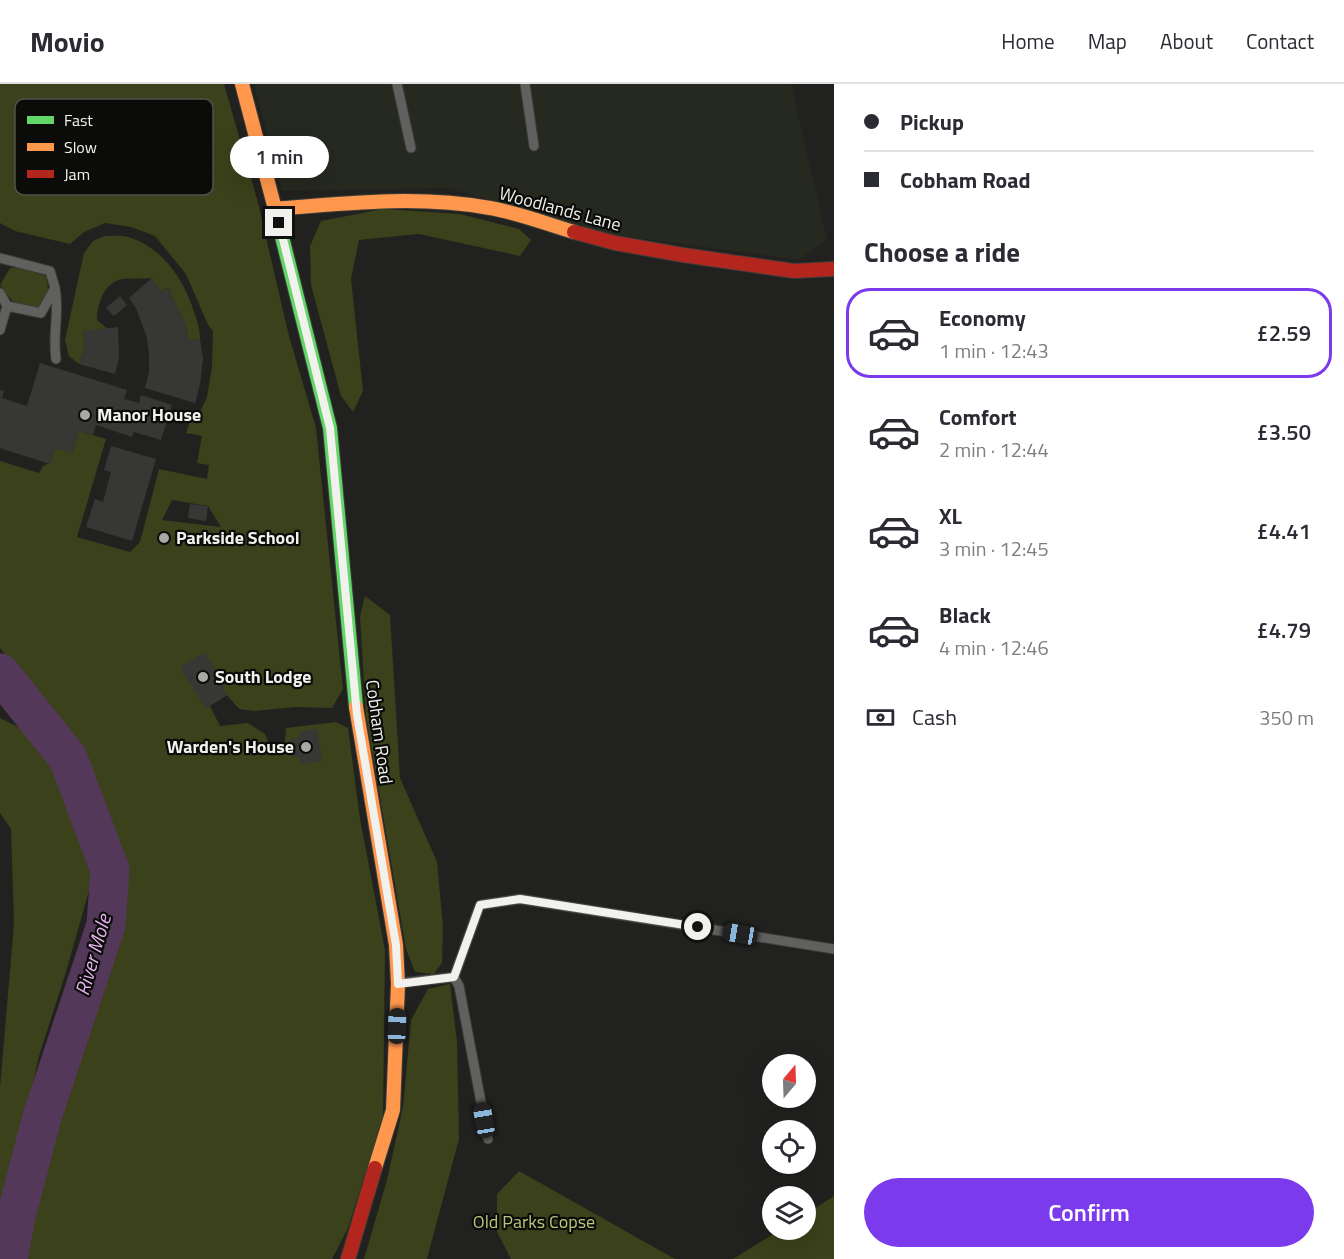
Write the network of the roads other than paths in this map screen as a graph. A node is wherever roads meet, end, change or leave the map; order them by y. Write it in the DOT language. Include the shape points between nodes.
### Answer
graph roads {
  1 [pos="243,84"];
  2 [pos="397,84"];
  3 [pos="525,84"];
  4 [pos="534,146"];
  5 [pos="411,148"];
  6 [pos="275,209"];
  7 [pos="0,258"];
  8 [pos="834,269"];
  9 [pos="55,288"];
  10 [pos="0,293"];
  11 [pos="7,306"];
  12 [pos="0,330"];
  13 [pos="56,359"];
  14 [pos="834,949"];
  15 [pos="454,977"];
  16 [pos="398,984"];
  17 [pos="488,1139"];
  18 [pos="348,1259"];
  1 -- 6 [label="street, Cobham Road"];
  2 -- 5 [label="lane"];
  3 -- 4 [label="lane"];
  6 -- 8 [label="street, Woodlands Lane" via="352,202 447,203 490,208 615,243 682,255 794,271"];
  6 -- 16 [label="street, Cobham Road" via="330,428 357,715 396,945"];
  7 -- 9 [label="lane" via="50,271"];
  9 -- 11 [label="lane" via="41,313"];
  9 -- 13 [label="lane"];
  10 -- 11 [label="lane"];
  11 -- 12 [label="lane"];
  14 -- 15 [label="lane" via="520,899 480,905"];
  15 -- 16 [label="lane"];
  15 -- 17 [label="lane" via="459,986"];
  16 -- 18 [label="street, Cobham Road" via="393,1110"];
}
